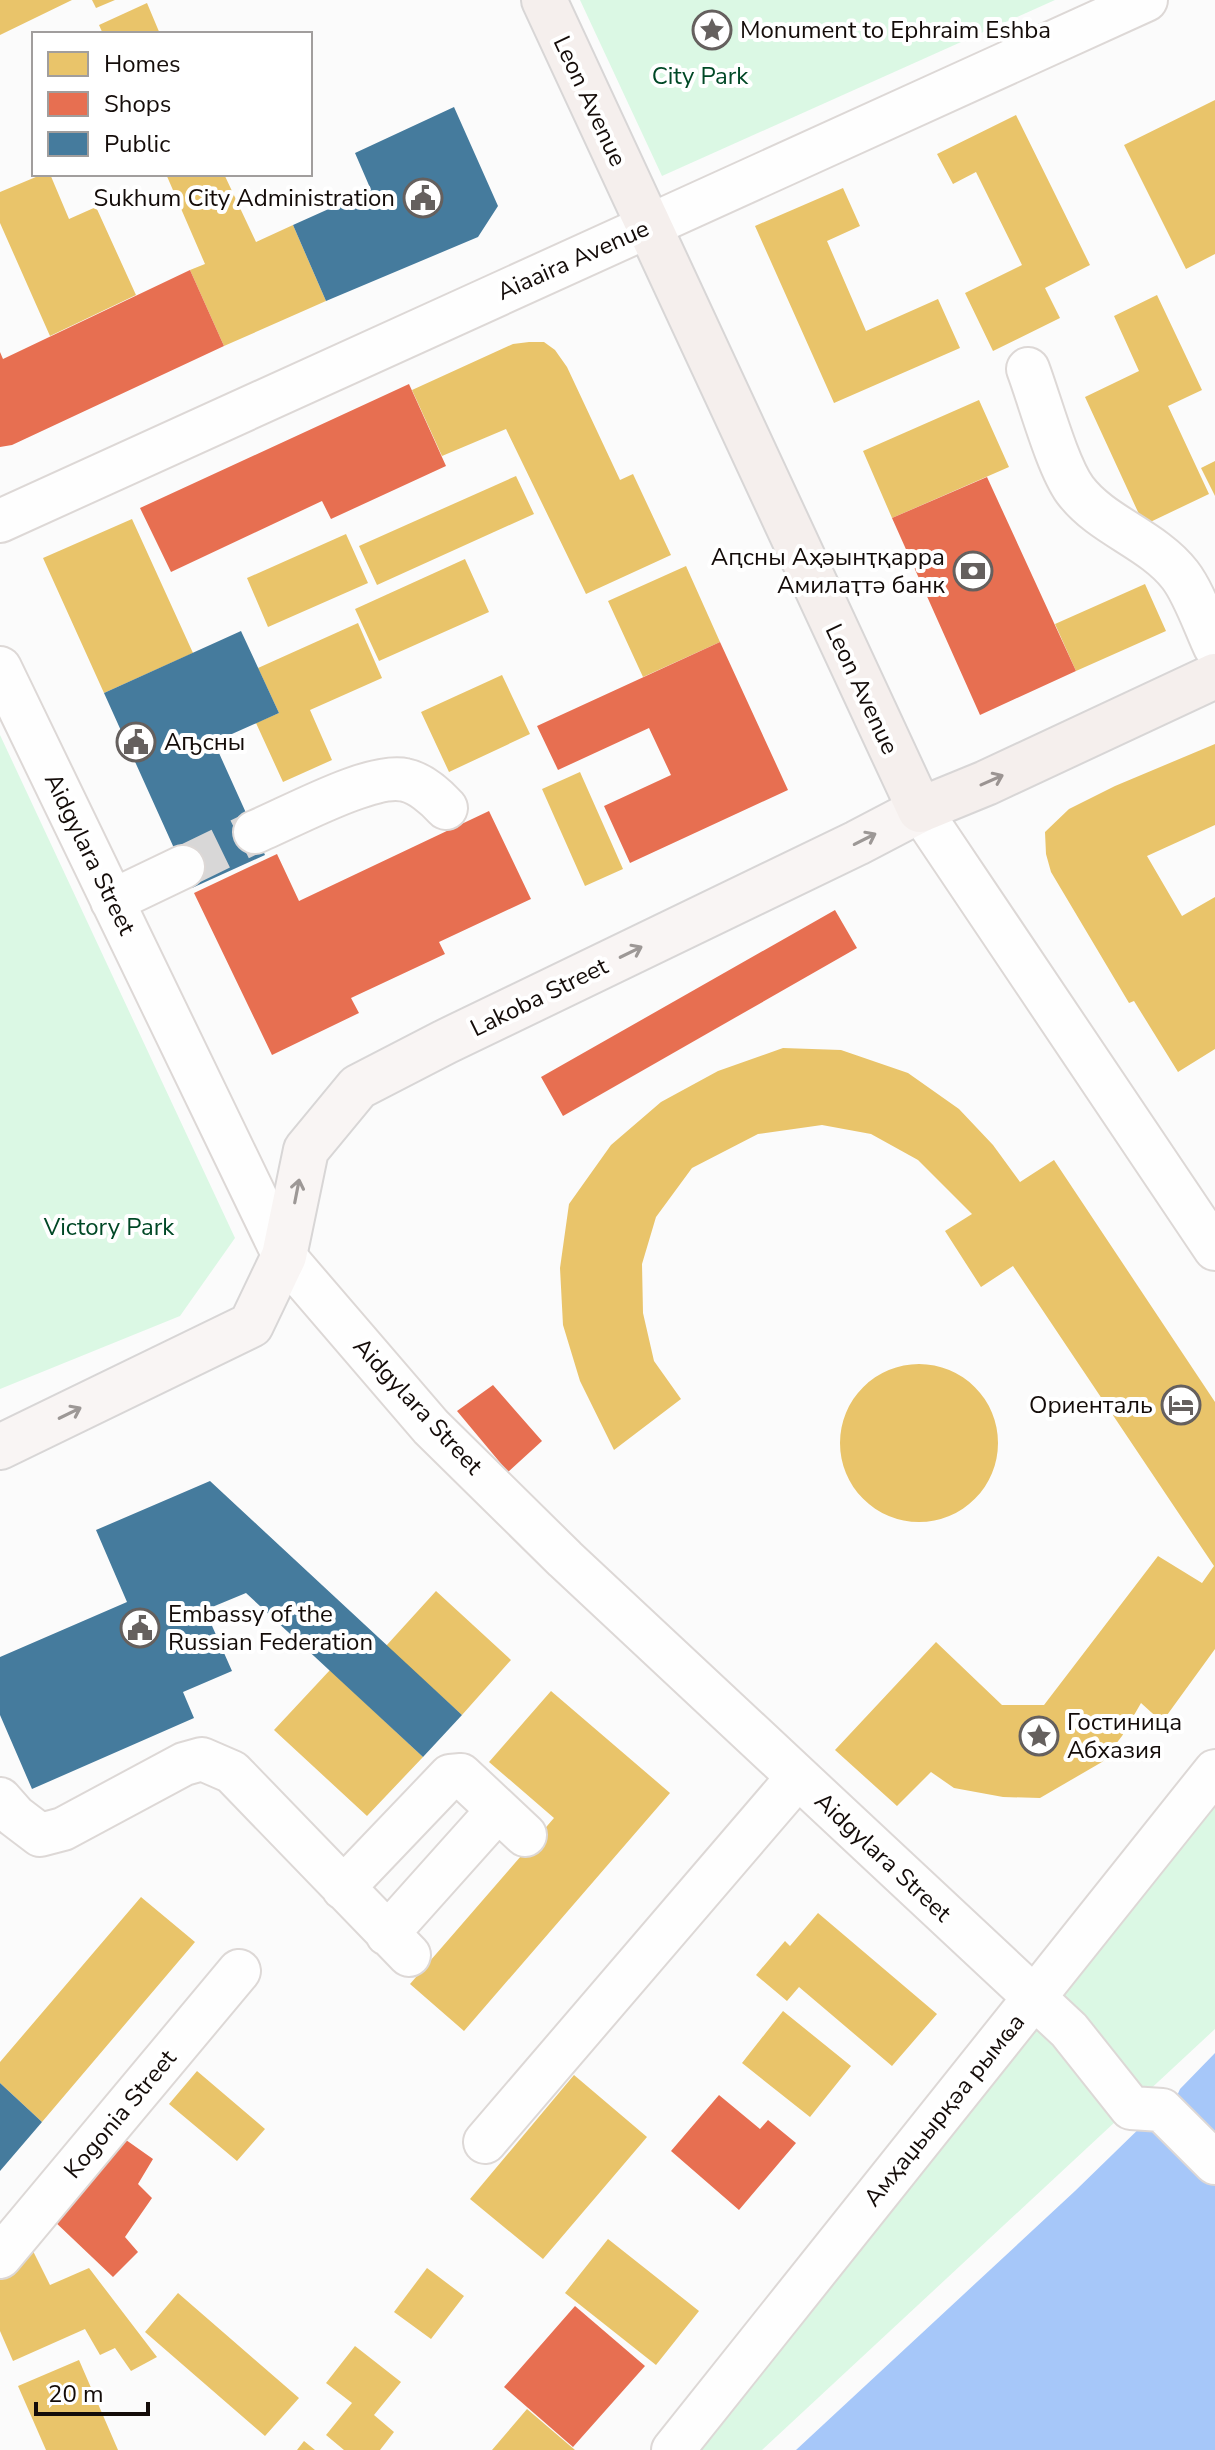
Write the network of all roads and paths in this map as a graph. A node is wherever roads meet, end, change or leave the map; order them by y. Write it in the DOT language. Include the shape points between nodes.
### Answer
graph roads {
  1 [pos="544,0"];
  2 [pos="1146,0"];
  3 [pos="649,225"];
  4 [pos="1028,369"];
  5 [pos="0,521"];
  6 [pos="1215,647"];
  7 [pos="0,668"];
  8 [pos="1215,676"];
  9 [pos="446,808"];
  10 [pos="920,810"];
  11 [pos="255,832"];
  12 [pos="183,867"];
  13 [pos="112,901"];
  14 [pos="1215,1249"];
  15 [pos="284,1256"];
  16 [pos="0,1447"];
  17 [pos="1215,1771"];
  18 [pos="798,1777"];
  19 [pos="0,1799"];
  20 [pos="343,1888"];
  21 [pos="239,1971"];
  22 [pos="1034,1997"];
  23 [pos="485,2142"];
  24 [pos="1215,2163"];
  25 [pos="0,2257"];
  26 [pos="673,2450"];
  1 -- 3 [label="highway, Leon Avenue"];
  2 -- 3 [label="street, Aiaaira Avenue"];
  3 -- 5 [label="street, Aiaaira Avenue"];
  3 -- 10 [label="highway, Leon Avenue"];
  4 -- 6 [label="street" via="1074,489 1181,576"];
  7 -- 13 [label="street, Aidgylara Street"];
  10 -- 8 [label="highway, Lakoba Street, one-way"];
  9 -- 11 [label="street" via="406,780 376,780"];
  10 -- 14 [label="street, Leon Avenue"];
  15 -- 10 [label="main road, Lakoba Street, one-way" via="306,1150 358,1087"];
  12 -- 13 [label="street"];
  13 -- 15 [label="street, Aidgylara Street"];
  16 -- 15 [label="main road, Lakoba Street, one-way" via="251,1325"];
  15 -- 18 [label="street, Aidgylara Street" via="431,1427"];
  17 -- 22 [label="street, Амҳаџьырқәа рымҩа"];
  18 -- 22 [label="street, Aidgylara Street"];
  18 -- 23 [label="street"];
  19 -- 20 [label="street" via="40,1835 63,1829 202,1759 232,1772"];
  20 -- 20 [label="street" via="450,1776 461,1775 512,1823 398,1945"];
  21 -- 25 [label="street, Kogonia Street"];
  22 -- 24 [label="street, Aidgylara Street" via="1069,2030 1131,2108 1162,2110"];
  22 -- 26 [label="street, Амҳаџьырқәа рымҩа"];
}
